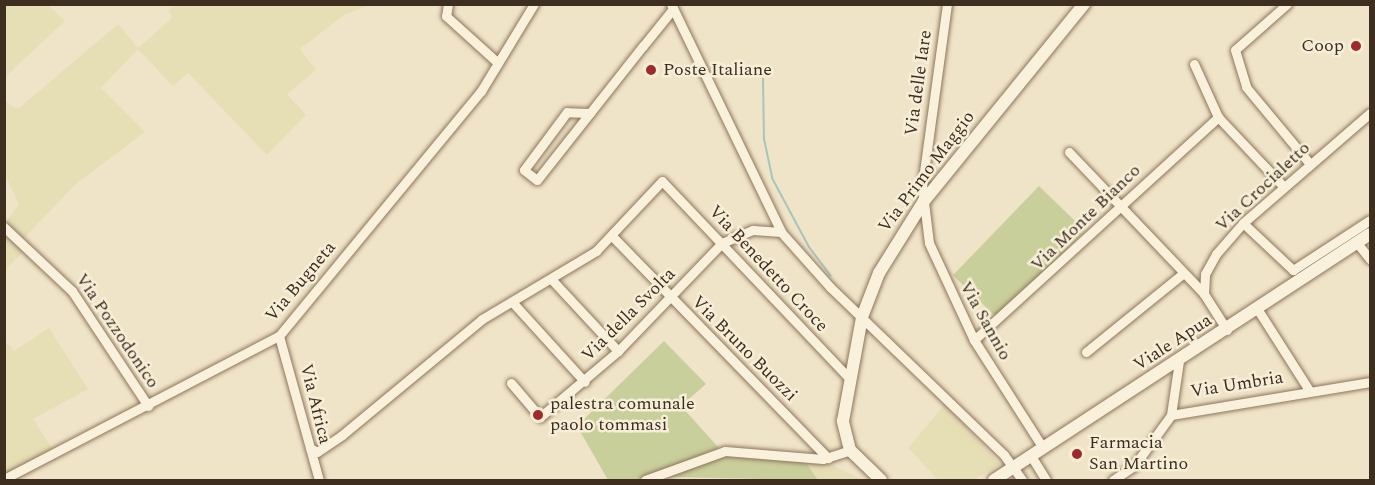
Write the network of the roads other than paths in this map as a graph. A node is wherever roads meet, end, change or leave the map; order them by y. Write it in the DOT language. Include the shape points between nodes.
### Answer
graph roads {
  1 [pos="448,4"];
  2 [pos="534,4"];
  3 [pos="947,4"];
  4 [pos="1083,4"];
  5 [pos="1287,4"];
  6 [pos="672,7"];
  7 [pos="498,63"];
  8 [pos="1194,64"];
  9 [pos="590,113"];
  10 [pos="1371,113"];
  11 [pos="1218,117"];
  12 [pos="1069,152"];
  13 [pos="1310,164"];
  14 [pos="1284,187"];
  15 [pos="924,201"];
  16 [pos="1120,207"];
  17 [pos="1371,220"];
  18 [pos="1243,223"];
  19 [pos="4,227"];
  20 [pos="782,232"];
  21 [pos="1371,234"];
  22 [pos="612,236"];
  23 [pos="722,243"];
  24 [pos="1357,243"];
  25 [pos="1371,260"];
  26 [pos="1181,275"];
  27 [pos="553,281"];
  28 [pos="1204,294"];
  29 [pos="671,299"];
  30 [pos="514,304"];
  31 [pos="1258,310"];
  32 [pos="862,317"];
  33 [pos="1227,330"];
  34 [pos="279,336"];
  35 [pos="974,339"];
  36 [pos="618,351"];
  37 [pos="1086,352"];
  38 [pos="1179,361"];
  39 [pos="850,379"];
  40 [pos="585,382"];
  41 [pos="1371,382"];
  42 [pos="511,383"];
  43 [pos="1309,390"];
  44 [pos="148,406"];
  45 [pos="1171,415"];
  46 [pos="310,448"];
  47 [pos="1043,448"];
  48 [pos="850,450"];
  49 [pos="1031,456"];
  50 [pos="828,458"];
  51 [pos="1014,468"];
  52 [pos="4,479"];
  53 [pos="319,480"];
  54 [pos="645,480"];
  55 [pos="881,480"];
  56 [pos="994,480"];
  57 [pos="1022,480"];
  58 [pos="1046,480"];
  59 [pos="1113,480"];
  1 -- 7 [label="street" via="447,16"];
  2 -- 7 [label="street, Via Bugneta"];
  3 -- 15 [label="street, Via delle Iare"];
  4 -- 15 [label="street, Via Primo Maggio"];
  5 -- 13 [label="street" via="1235,50 1246,87"];
  6 -- 9 [label="street"];
  6 -- 20 [label="street"];
  7 -- 34 [label="street, Via Bugneta" via="482,91"];
  8 -- 11 [label="street"];
  9 -- 9 [label="street" via="567,112 524,170 537,180"];
  10 -- 13 [label="street, Via Crocialetto"];
  11 -- 14 [label="street"];
  11 -- 16 [label="street, Via Monte Bianco"];
  12 -- 16 [label="street"];
  13 -- 14 [label="street, Via Crocialetto"];
  14 -- 18 [label="street, Via Crocialetto"];
  15 -- 32 [label="street, Via Primo Maggio" via="891,249"];
  15 -- 35 [label="street, Via Sannio" via="934,257"];
  16 -- 26 [label="street"];
  16 -- 35 [label="street, Via Monte Bianco"];
  17 -- 18 [label="street" via="1293,270"];
  18 -- 28 [label="street, Via Crocialetto" via="1216,254 1205,274"];
  19 -- 44 [label="street, Via Pozzodonico" via="72,291"];
  20 -- 23 [label="street, Via della Svolta" via="753,230"];
  20 -- 32 [label="street"];
  21 -- 24 [label="street, Viale Apua"];
  22 -- 23 [label="street, Via Benedetto Croce" via="662,181"];
  22 -- 27 [label="street"];
  22 -- 29 [label="street, Via Bruno Buozzi"];
  23 -- 29 [label="street, Via della Svolta"];
  23 -- 39 [label="street, Via Benedetto Croce"];
  24 -- 25 [label="street"];
  24 -- 31 [label="street, Viale Apua"];
  26 -- 28 [label="street"];
  26 -- 37 [label="street"];
  27 -- 30 [label="street"];
  27 -- 36 [label="street"];
  28 -- 33 [label="street"];
  29 -- 36 [label="street, Via della Svolta"];
  29 -- 50 [label="street, Via Bruno Buozzi"];
  30 -- 40 [label="street"];
  30 -- 46 [label="street" via="451,341 335,440 317,452"];
  31 -- 33 [label="street, Viale Apua"];
  31 -- 43 [label="street, Via Umbria"];
  32 -- 39 [label="street, Via Primo Maggio"];
  32 -- 51 [label="street"];
  33 -- 38 [label="street, Viale Apua"];
  34 -- 44 [label="street, Via Bugneta"];
  34 -- 46 [label="street, Via Africa"];
  35 -- 47 [label="street, Via Sannio"];
  36 -- 40 [label="street, Via della Svolta"];
  38 -- 45 [label="street, Via Umbria"];
  38 -- 47 [label="street, Viale Apua"];
  39 -- 48 [label="street, Via Primo Maggio" via="843,421"];
  40 -- 42 [label="street, Via della Svolta" via="540,417"];
  41 -- 43 [label="street, Via Umbria"];
  43 -- 45 [label="street, Via Umbria"];
  44 -- 52 [label="street, Via Bugneta"];
  45 -- 59 [label="street, Via Umbria" via="1134,466"];
  46 -- 53 [label="street, Via Africa"];
  47 -- 49 [label="street, Viale Apua"];
  48 -- 50 [label="street"];
  48 -- 55 [label="street"];
  49 -- 51 [label="street, Viale Apua"];
  49 -- 58 [label="street"];
  50 -- 54 [label="street" via="725,452"];
  51 -- 56 [label="street, Viale Apua"];
  51 -- 57 [label="street"];
}
